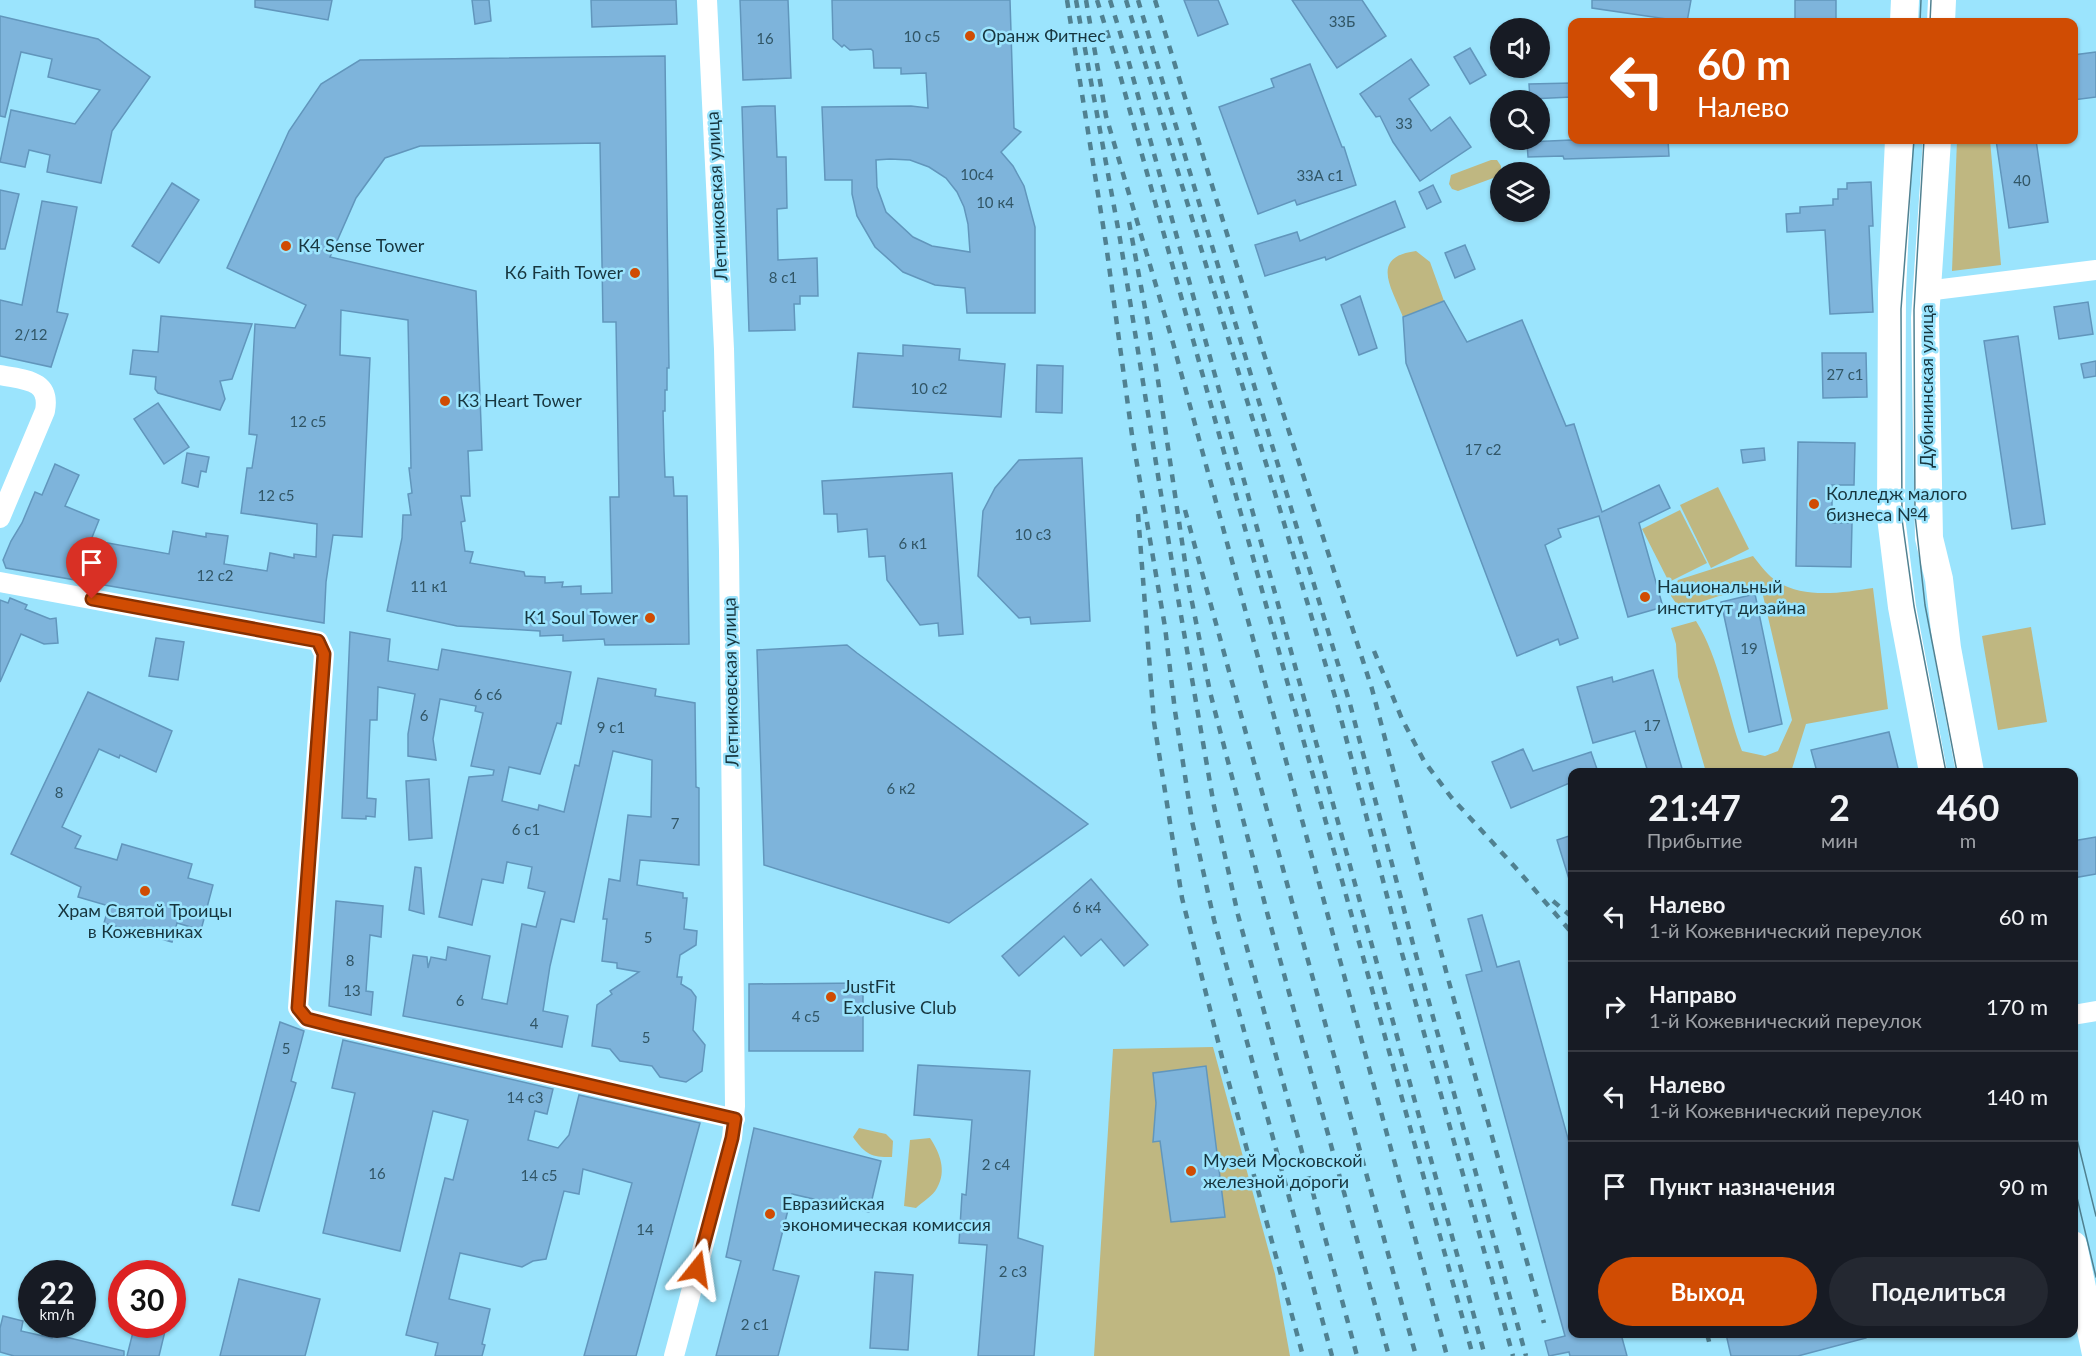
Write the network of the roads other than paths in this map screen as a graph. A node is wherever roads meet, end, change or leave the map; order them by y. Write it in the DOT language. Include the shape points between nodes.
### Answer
graph roads {
  1 [pos="707,0"];
  2 [pos="1905,0"];
  3 [pos="1942,0"];
  4 [pos="1904,18"];
  5 [pos="1941,18"];
  6 [pos="1899,144"];
  7 [pos="1936,144"];
  8 [pos="2096,270"];
  9 [pos="1926,291"];
  10 [pos="0,375"];
  11 [pos="0,518"];
  12 [pos="0,582"];
  13 [pos="1932,768"];
  14 [pos="1969,768"];
  15 [pos="2096,1011"];
  16 [pos="2078,1014"];
  17 [pos="735,1119"];
  18 [pos="2078,1268"];
  19 [pos="2096,1353"];
  20 [pos="674,1356"];
  1 -- 17 [label="street, Летниковская улица" via="724,349"];
  2 -- 4 [label="main road"];
  3 -- 5 [label="main road"];
  6 -- 13 [label="main road, Дубининская улица" via="1892,291 1892,517 1902,607"];
  7 -- 9 [label="main road, Дубининская улица"];
  8 -- 9 [label="street"];
  9 -- 14 [label="main road, Дубининская улица" via="1929,538"];
  10 -- 11 [label="street" via="36,383 47,399"];
  12 -- 17 [label="street" via="318,641 324,654 298,1008 307,1019"];
  15 -- 16 [label="street"];
  17 -- 20 [label="street, Летниковская улица"];
  18 -- 19 [label="main road"];
}
